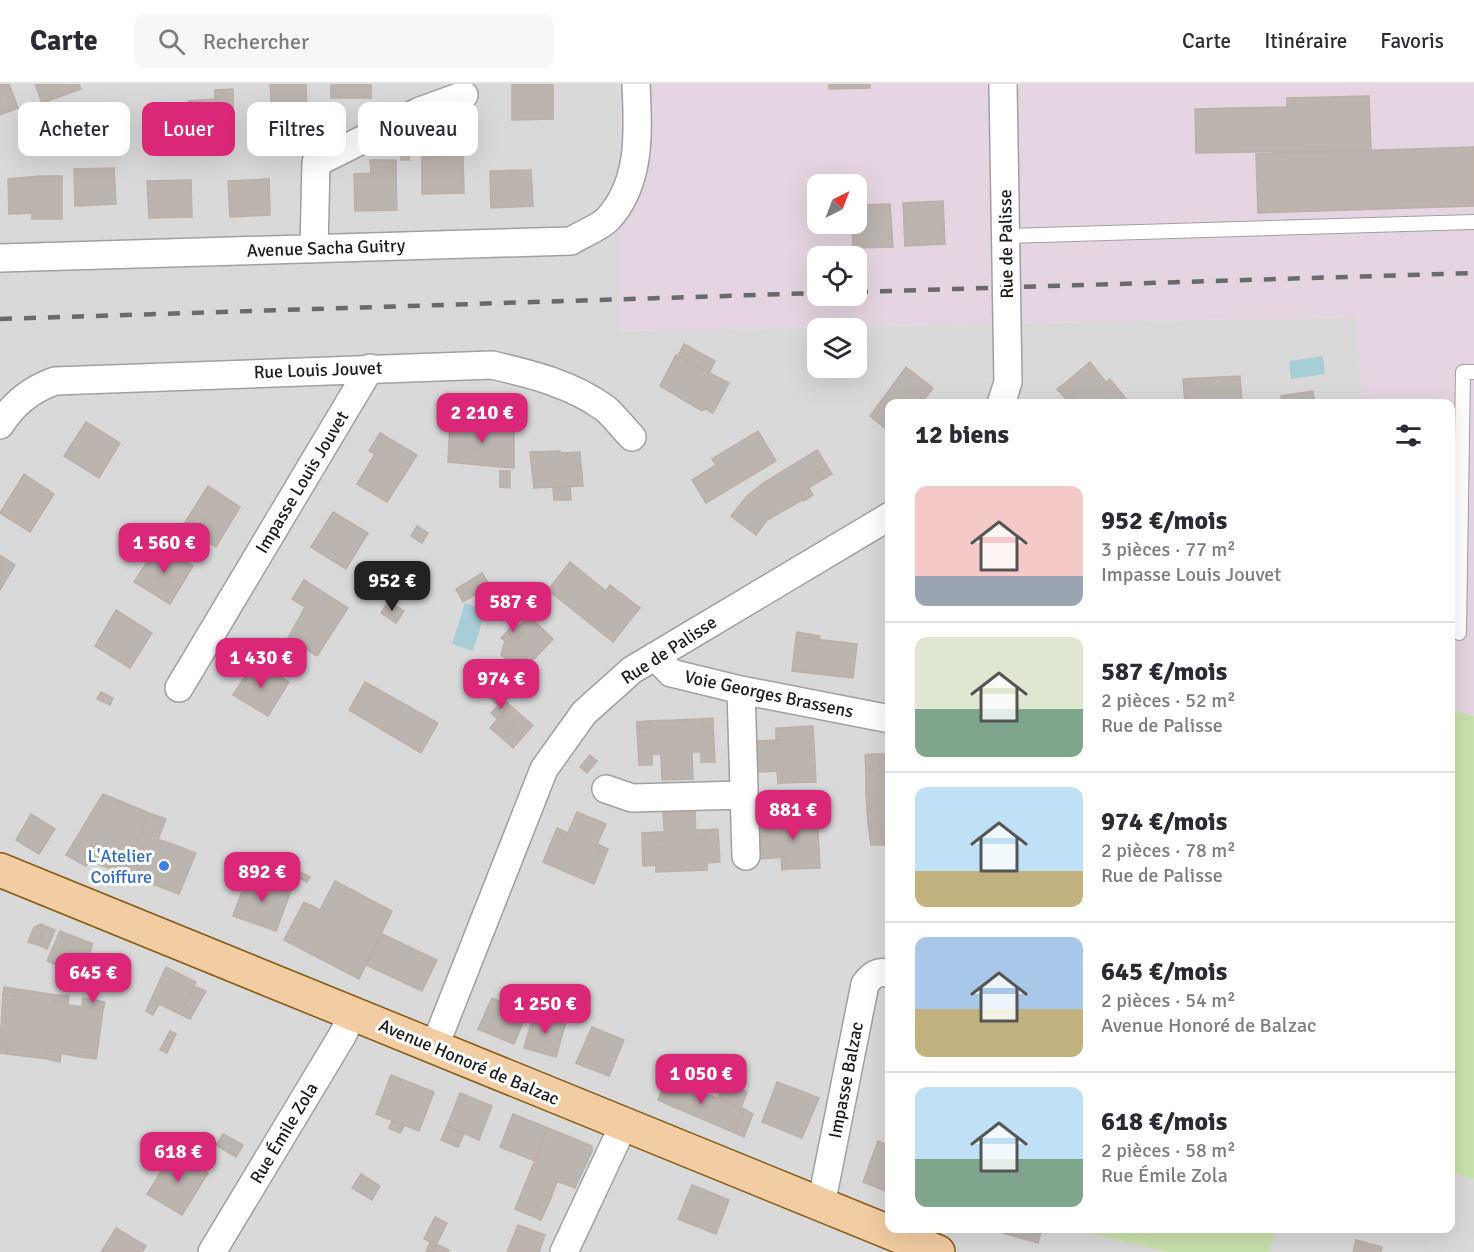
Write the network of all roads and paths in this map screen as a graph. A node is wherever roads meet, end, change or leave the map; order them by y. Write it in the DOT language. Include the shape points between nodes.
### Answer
graph roads {
  1 [pos="636,84"];
  2 [pos="1003,84"];
  3 [pos="464,95"];
  4 [pos="1474,222"];
  5 [pos="1006,236"];
  6 [pos="314,249"];
  7 [pos="0,258"];
  8 [pos="370,368"];
  9 [pos="1474,372"];
  10 [pos="1003,399"];
  11 [pos="0,425"];
  12 [pos="632,437"];
  13 [pos="885,524"];
  14 [pos="1459,633"];
  15 [pos="655,656"];
  16 [pos="179,688"];
  17 [pos="741,690"];
  18 [pos="885,718"];
  19 [pos="606,789"];
  20 [pos="743,795"];
  21 [pos="746,856"];
  22 [pos="0,870"];
  23 [pos="885,973"];
  24 [pos="353,1013"];
  25 [pos="434,1048"];
  26 [pos="623,1126"];
  27 [pos="821,1205"];
  28 [pos="885,1231"];
  29 [pos="891,1233"];
  30 [pos="212,1252"];
  31 [pos="564,1252"];
  32 [pos="938,1252"];
  1 -- 6 [label="street, Avenue Sacha Guitry" via="638,146 628,185 607,219 572,241"];
  2 -- 5 [label="street, Rue de Palisse"];
  3 -- 6 [label="street" via="420,111 316,163"];
  4 -- 5 [label="lane"];
  5 -- 10 [label="street, Rue de Palisse" via="1008,382"];
  6 -- 7 [label="street, Avenue Sacha Guitry"];
  8 -- 11 [label="street, Rue Louis Jouvet" via="55,381 37,388 19,402"];
  8 -- 12 [label="street, Rue Louis Jouvet" via="492,365 539,376 606,410"];
  8 -- 16 [label="street, Impasse Louis Jouvet"];
  9 -- 14 [label="lane" via="1463,372"];
  13 -- 15 [label="street, Rue de Palisse"];
  15 -- 17 [label="street, Voie Georges Brassens" via="671,673"];
  15 -- 25 [label="street, Rue de Palisse" via="632,670 584,713 544,769"];
  17 -- 18 [label="street, Voie Georges Brassens"];
  17 -- 20 [label="street"];
  19 -- 20 [label="street" via="632,798"];
  20 -- 21 [label="street"];
  22 -- 24 [label="main road, Avenue Honoré de Balzac"];
  23 -- 27 [label="street, Impasse Balzac" via="873,975 865,984"];
  24 -- 25 [label="main road, Avenue Honoré de Balzac"];
  24 -- 30 [label="street, Rue Émile Zola"];
  25 -- 26 [label="main road, Avenue Honoré de Balzac"];
  26 -- 27 [label="main road, Avenue Honoré de Balzac"];
  26 -- 31 [label="street"];
  27 -- 28 [label="main road, Avenue Honoré de Balzac"];
  29 -- 32 [label="main road, Avenue Honoré de Balzac"];
}
